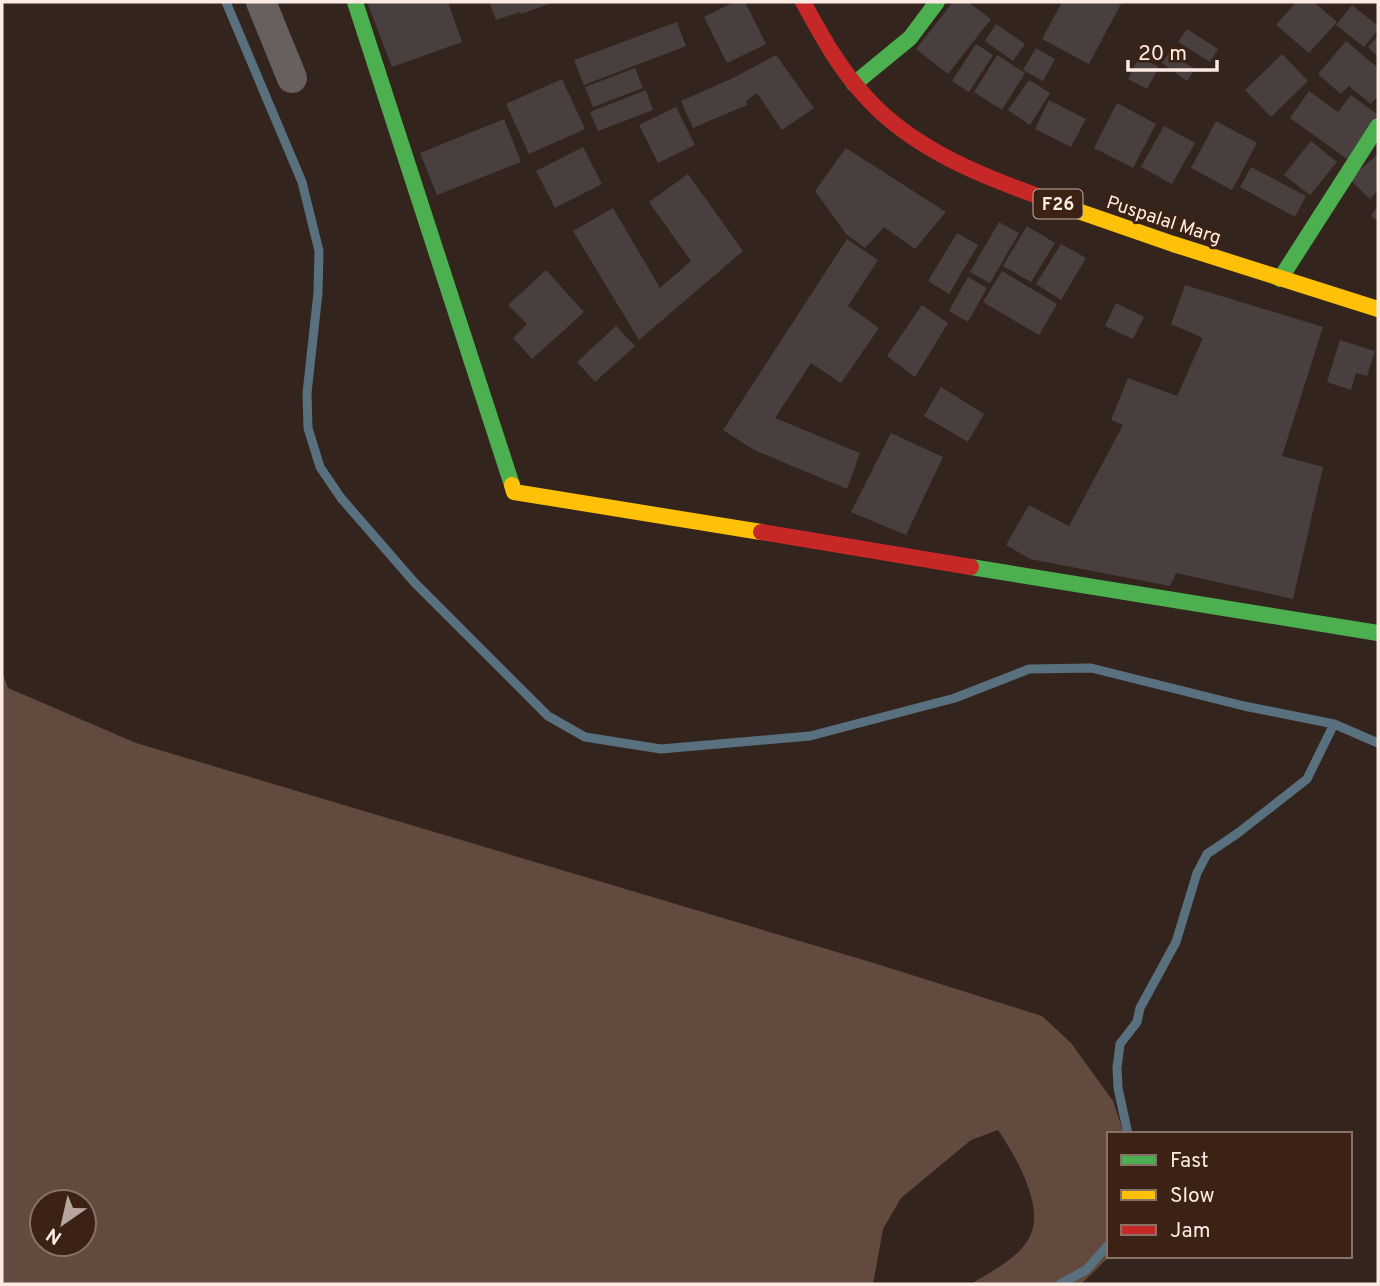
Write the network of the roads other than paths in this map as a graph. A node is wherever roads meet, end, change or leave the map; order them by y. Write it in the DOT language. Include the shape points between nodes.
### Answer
graph roads {
  1 [pos="261,2"];
  2 [pos="355,2"];
  3 [pos="803,2"];
  4 [pos="937,2"];
  5 [pos="292,78"];
  6 [pos="854,84"];
  7 [pos="1378,126"];
  8 [pos="1280,279"];
  9 [pos="1378,309"];
  10 [pos="1378,633"];
  1 -- 5 [label="street"];
  2 -- 10 [label="street" via="514,492"];
  3 -- 6 [label="street, Puspalal Marg / F26"];
  4 -- 6 [label="street" via="926,23"];
  6 -- 8 [label="street, Puspalal Marg / F26" via="907,133 982,175 1100,220"];
  7 -- 8 [label="street"];
  8 -- 9 [label="street, Puspalal Marg / F26"];
}
